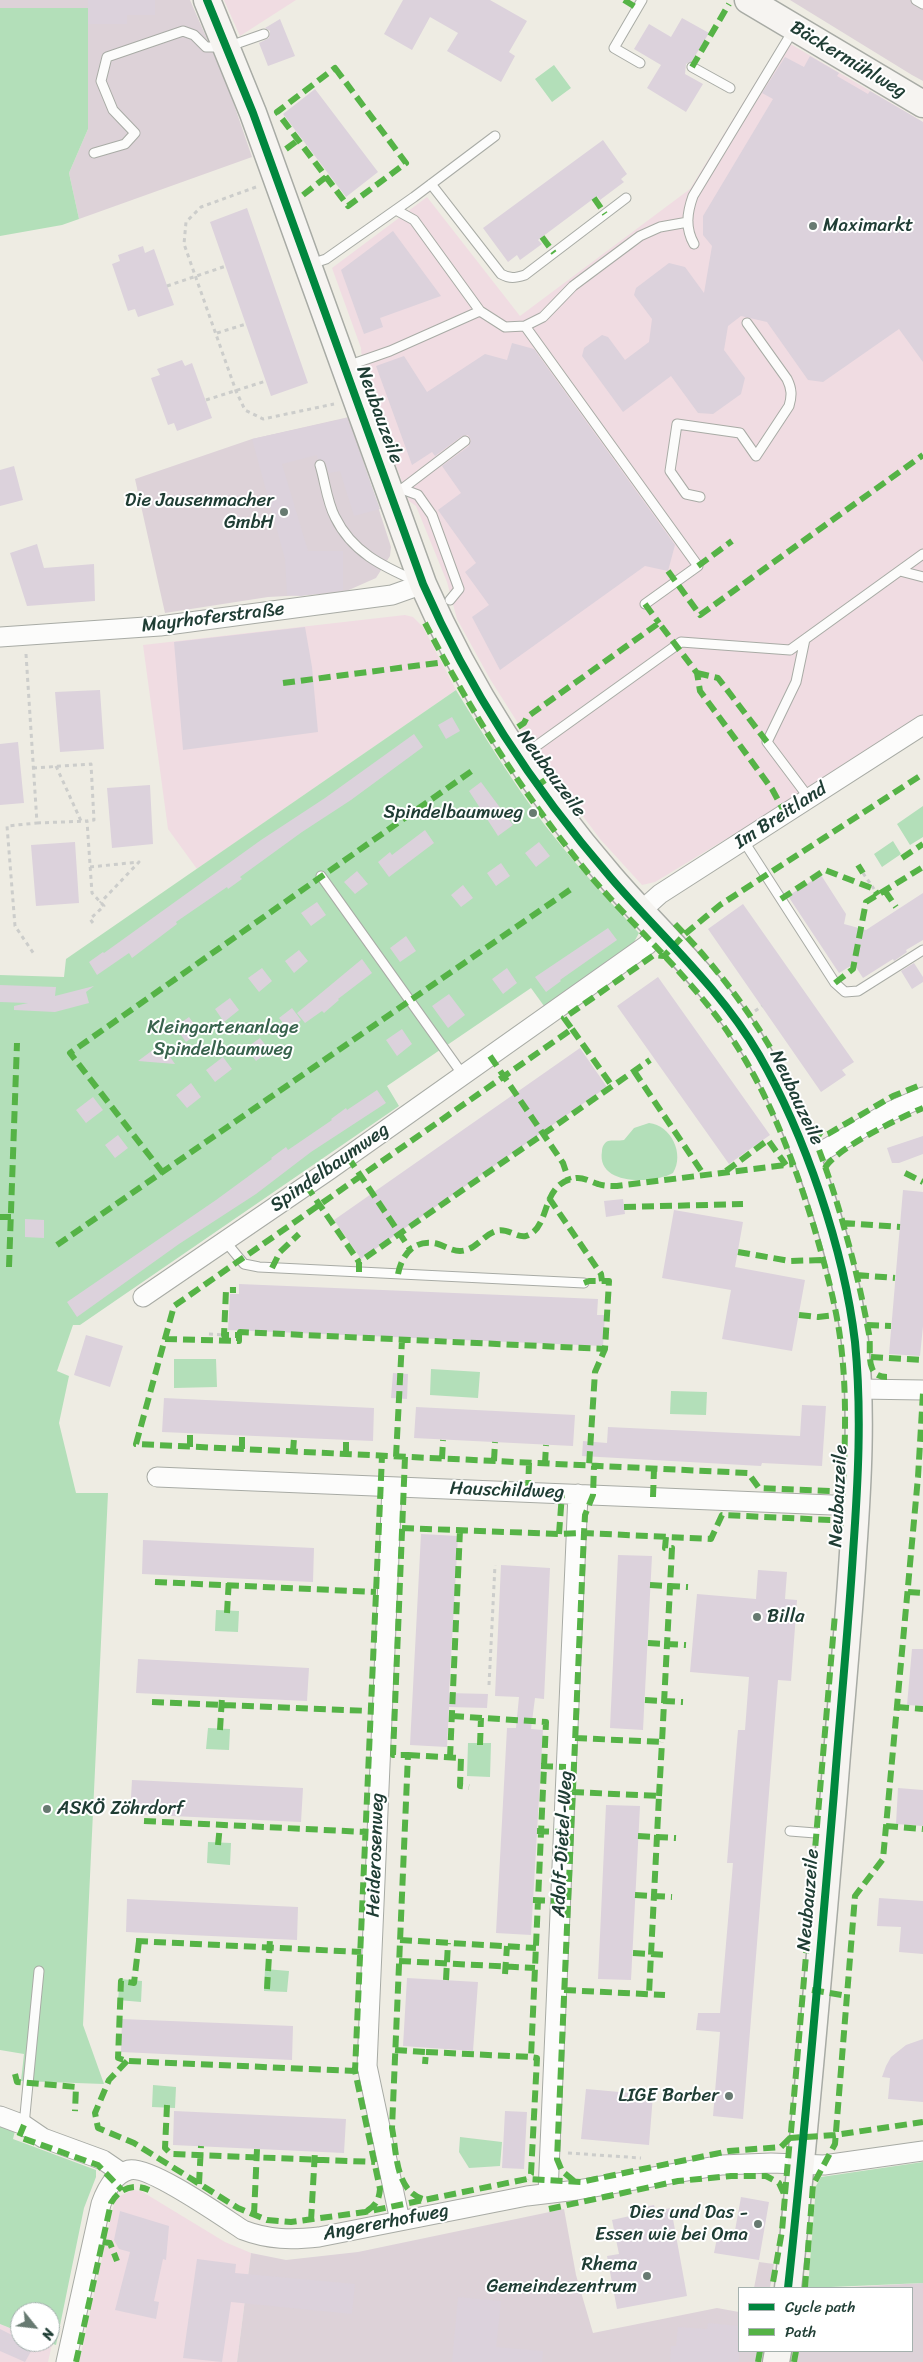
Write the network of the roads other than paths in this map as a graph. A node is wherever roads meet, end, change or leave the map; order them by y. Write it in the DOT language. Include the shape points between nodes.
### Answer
graph roads {
  1 [pos="207,0"];
  2 [pos="642,0"];
  3 [pos="748,0"];
  4 [pos="916,0"];
  5 [pos="923,4"];
  6 [pos="794,28"];
  7 [pos="264,34"];
  8 [pos="227,48"];
  9 [pos="640,63"];
  10 [pos="692,67"];
  11 [pos="730,88"];
  12 [pos="923,104"];
  13 [pos="494,136"];
  14 [pos="94,153"];
  15 [pos="432,184"];
  16 [pos="626,198"];
  17 [pos="396,210"];
  18 [pos="688,222"];
  19 [pos="694,244"];
  20 [pos="308,265"];
  21 [pos="480,311"];
  22 [pos="746,322"];
  23 [pos="525,326"];
  24 [pos="345,367"];
  25 [pos="466,441"];
  26 [pos="320,465"];
  27 [pos="396,491"];
  28 [pos="700,497"];
  29 [pos="923,554"];
  30 [pos="900,571"];
  31 [pos="923,577"];
  32 [pos="423,584"];
  33 [pos="450,600"];
  34 [pos="646,604"];
  35 [pos="0,637"];
  36 [pos="804,640"];
  37 [pos="923,725"];
  38 [pos="518,759"];
  39 [pos="809,798"];
  40 [pos="743,840"];
  41 [pos="321,876"];
  42 [pos="641,911"];
  43 [pos="660,931"];
  44 [pos="923,950"];
  45 [pos="463,1075"];
  46 [pos="923,1097"];
  47 [pos="807,1160"];
  48 [pos="225,1241"];
  49 [pos="584,1283"];
  50 [pos="143,1297"];
  51 [pos="858,1389"];
  52 [pos="923,1390"];
  53 [pos="157,1477"];
  54 [pos="392,1486"];
  55 [pos="578,1494"];
  56 [pos="856,1506"];
  57 [pos="790,1831"];
  58 [pos="830,1834"];
  59 [pos="39,1971"];
  60 [pos="0,2116"];
  61 [pos="29,2128"];
  62 [pos="923,2151"];
  63 [pos="801,2164"];
  64 [pos="122,2173"];
  65 [pos="548,2193"];
  66 [pos="400,2221"];
  67 [pos="788,2287"];
  68 [pos="66,2362"];
  1 -- 8 [label="street, Neubauzeile"];
  2 -- 9 [label="lane" via="614,48"];
  3 -- 6 [label="street, Bäckermühlweg"];
  4 -- 5 [label="lane"];
  6 -- 12 [label="street, Bäckermühlweg"];
  6 -- 18 [label="lane" via="693,196"];
  7 -- 8 [label="lane"];
  8 -- 14 [label="lane" via="206,47 194,35 183,31 107,57 101,81 112,110 135,133 125,144"];
  8 -- 20 [label="street, Neubauzeile"];
  10 -- 11 [label="lane"];
  13 -- 15 [label="lane"];
  15 -- 16 [label="lane" via="501,274 508,278 525,275"];
  15 -- 17 [label="lane"];
  17 -- 20 [label="lane" via="326,259"];
  17 -- 21 [label="lane" via="414,220"];
  18 -- 19 [label="lane"];
  18 -- 23 [label="lane" via="660,227 640,236 573,286 543,317"];
  20 -- 24 [label="street, Neubauzeile"];
  21 -- 23 [label="lane" via="505,327"];
  21 -- 24 [label="lane"];
  22 -- 28 [label="lane" via="787,379 792,398 756,456 740,433 677,424 670,470 686,494"];
  23 -- 34 [label="lane" via="698,566"];
  24 -- 27 [label="street, Neubauzeile"];
  25 -- 27 [label="lane"];
  26 -- 32 [label="lane" via="334,516 347,538 384,567"];
  27 -- 32 [label="street, Neubauzeile"];
  27 -- 33 [label="lane" via="418,495 432,515 458,589"];
  29 -- 30 [label="lane"];
  30 -- 31 [label="lane"];
  30 -- 36 [label="lane"];
  32 -- 35 [label="street, Mayrhoferstraße" via="392,595 160,626"];
  32 -- 38 [label="street, Neubauzeile" via="448,640"];
  36 -- 38 [label="lane" via="790,650 681,642"];
  36 -- 39 [label="lane" via="796,682 767,742"];
  37 -- 39 [label="street, Im Breitland"];
  38 -- 42 [label="street, Neubauzeile" via="544,796"];
  39 -- 40 [label="street, Im Breitland"];
  40 -- 42 [label="street, Im Breitland" via="660,894"];
  40 -- 44 [label="lane" via="845,992 858,991"];
  41 -- 45 [label="lane"];
  42 -- 43 [label="street, Neubauzeile"];
  43 -- 45 [label="street, Spindelbaumweg" via="647,944"];
  43 -- 47 [label="street, Neubauzeile" via="732,1013 782,1100"];
  45 -- 48 [label="street, Spindelbaumweg"];
  46 -- 47 [label="street" via="889,1112"];
  47 -- 51 [label="street, Neubauzeile" via="834,1240 854,1339"];
  48 -- 49 [label="lane" via="244,1264 259,1268"];
  48 -- 50 [label="street, Spindelbaumweg"];
  51 -- 52 [label="street"];
  51 -- 56 [label="street, Neubauzeile"];
  53 -- 54 [label="street, Hauschildweg"];
  54 -- 55 [label="street, Hauschildweg"];
  54 -- 66 [label="street, Heiderosenweg" via="366,2066"];
  55 -- 56 [label="street, Hauschildweg"];
  55 -- 65 [label="street, Adolf-Dietel-Weg"];
  56 -- 58 [label="street, Neubauzeile"];
  57 -- 58 [label="lane"];
  58 -- 63 [label="street, Neubauzeile"];
  59 -- 61 [label="lane"];
  60 -- 61 [label="street"];
  61 -- 64 [label="street" via="44,2138 104,2160"];
  62 -- 63 [label="street, Angererhofweg" via="824,2165"];
  63 -- 65 [label="street, Angererhofweg" via="722,2165"];
  63 -- 67 [label="street, Neubauzeile"];
  64 -- 66 [label="street, Angererhofweg" via="131,2170 153,2174 243,2230 278,2240 319,2237"];
  64 -- 68 [label="street" via="106,2192 101,2204"];
  65 -- 66 [label="street, Angererhofweg"];
}
